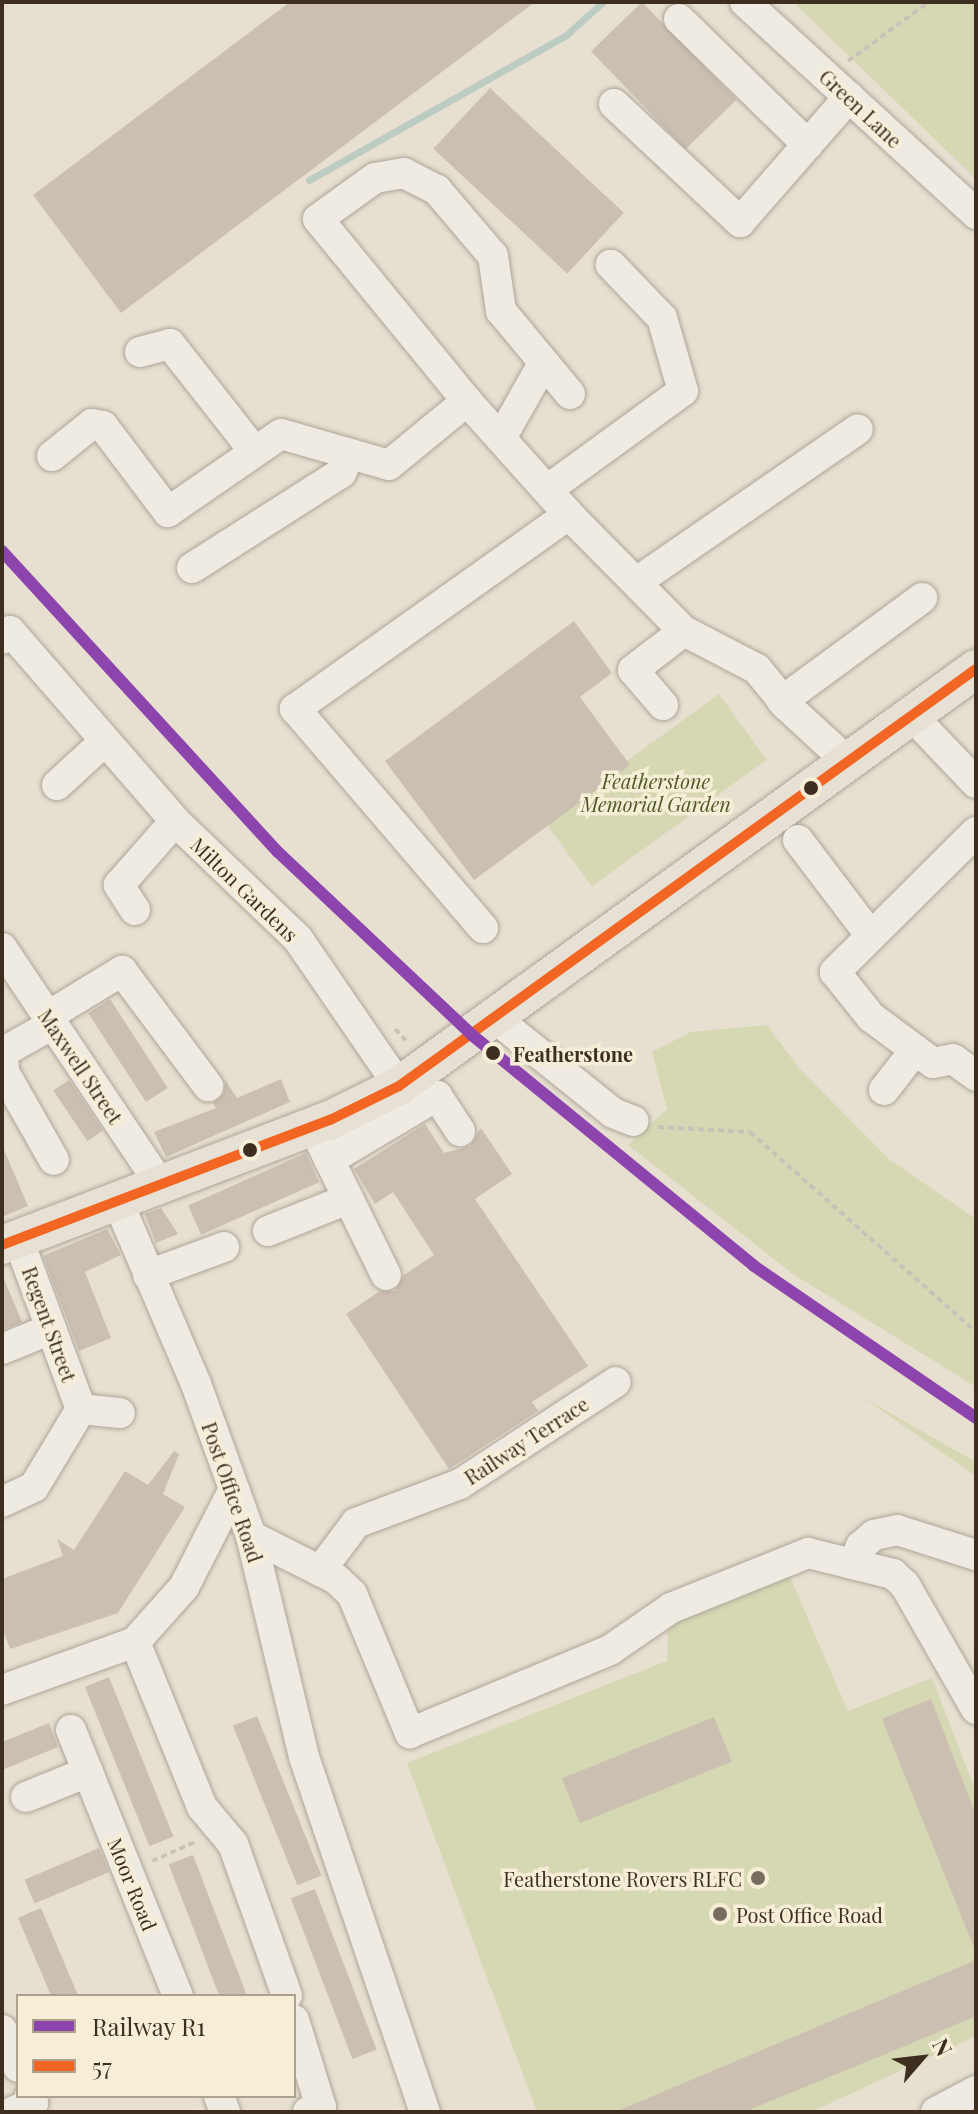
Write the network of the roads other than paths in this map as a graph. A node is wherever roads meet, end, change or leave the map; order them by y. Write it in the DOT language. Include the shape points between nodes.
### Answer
graph roads {
  1 [pos="745,2"];
  2 [pos="679,19"];
  3 [pos="838,87"];
  4 [pos="614,104"];
  5 [pos="808,145"];
  6 [pos="976,214"];
  7 [pos="611,265"];
  8 [pos="140,352"];
  9 [pos="544,362"];
  10 [pos="570,394"];
  11 [pos="467,401"];
  12 [pos="858,429"];
  13 [pos="501,438"];
  14 [pos="255,452"];
  15 [pos="350,454"];
  16 [pos="52,456"];
  17 [pos="547,490"];
  18 [pos="569,514"];
  19 [pos="192,568"];
  20 [pos="638,581"];
  21 [pos="922,598"];
  22 [pos="684,631"];
  23 [pos="2,639"];
  24 [pos="976,669"];
  25 [pos="782,701"];
  26 [pos="663,705"];
  27 [pos="913,717"];
  28 [pos="104,742"];
  29 [pos="849,763"];
  30 [pos="976,783"];
  31 [pos="57,785"];
  32 [pos="175,821"];
  33 [pos="976,832"];
  34 [pos="798,840"];
  35 [pos="135,910"];
  36 [pos="483,928"];
  37 [pos="870,935"];
  38 [pos="2,948"];
  39 [pos="495,1018"];
  40 [pos="50,1020"];
  41 [pos="915,1050"];
  42 [pos="964,1067"];
  43 [pos="208,1086"];
  44 [pos="399,1086"];
  45 [pos="884,1090"];
  46 [pos="634,1121"];
  47 [pos="460,1131"];
  48 [pos="321,1144"];
  49 [pos="54,1160"];
  50 [pos="160,1184"];
  51 [pos="348,1199"];
  52 [pos="118,1202"];
  53 [pos="268,1231"];
  54 [pos="10,1242"];
  55 [pos="224,1247"];
  56 [pos="148,1275"];
  57 [pos="386,1275"];
  58 [pos="51,1329"];
  59 [pos="2,1349"];
  60 [pos="616,1382"];
  61 [pos="81,1409"];
  62 [pos="120,1413"];
  63 [pos="234,1489"];
  64 [pos="2,1502"];
  65 [pos="251,1536"];
  66 [pos="976,1555"];
  67 [pos="854,1564"];
  68 [pos="320,1571"];
  69 [pos="135,1642"];
  70 [pos="2,1690"];
  71 [pos="976,1709"];
  72 [pos="71,1730"];
  73 [pos="88,1772"];
  74 [pos="26,1797"];
  75 [pos="177,1994"];
  76 [pos="286,1994"];
  77 [pos="296,2026"];
  78 [pos="2,2030"];
  79 [pos="16,2062"];
  80 [pos="976,2091"];
  81 [pos="31,2098"];
  82 [pos="12,2112"];
  83 [pos="308,2112"];
  84 [pos="425,2112"];
  85 [pos="936,2112"];
  1 -- 3 [label="street, Green Lane"];
  2 -- 5 [label="street"];
  3 -- 5 [label="street"];
  3 -- 6 [label="street, Green Lane"];
  4 -- 5 [label="street" via="740,222"];
  7 -- 17 [label="street" via="662,318 683,391"];
  8 -- 14 [label="street" via="170,344"];
  9 -- 10 [label="street"];
  9 -- 11 [label="street" via="501,311 493,256 437,190 404,173 375,178 318,219"];
  9 -- 13 [label="street"];
  11 -- 13 [label="street"];
  11 -- 15 [label="street" via="389,465"];
  12 -- 20 [label="street"];
  13 -- 17 [label="street"];
  14 -- 15 [label="street" via="281,434"];
  14 -- 16 [label="street" via="168,512 103,426 92,424"];
  15 -- 19 [label="street" via="341,473"];
  17 -- 18 [label="street"];
  18 -- 20 [label="street"];
  18 -- 36 [label="street" via="295,709"];
  20 -- 22 [label="street"];
  21 -- 25 [label="street"];
  22 -- 25 [label="street" via="757,669"];
  22 -- 26 [label="street" via="633,670"];
  23 -- 28 [label="street, Milton Gardens" via="10,631"];
  24 -- 27 [label="main road"];
  25 -- 29 [label="street"];
  27 -- 29 [label="main road"];
  27 -- 30 [label="street"];
  28 -- 31 [label="street"];
  28 -- 32 [label="street, Milton Gardens"];
  29 -- 39 [label="main road"];
  32 -- 35 [label="street" via="119,885"];
  32 -- 44 [label="street, Milton Gardens" via="298,939"];
  33 -- 37 [label="street"];
  34 -- 37 [label="street"];
  37 -- 41 [label="street" via="835,972 871,1017"];
  38 -- 40 [label="street, Maxwell Street"];
  39 -- 44 [label="main road"];
  39 -- 46 [label="street" via="613,1113"];
  40 -- 43 [label="street" via="122,971"];
  40 -- 49 [label="street" via="3,1057 4,1072"];
  40 -- 50 [label="street, Maxwell Street"];
  41 -- 42 [label="street" via="933,1063"];
  41 -- 45 [label="street"];
  44 -- 48 [label="main road"];
  47 -- 48 [label="street" via="437,1096"];
  48 -- 50 [label="main road"];
  48 -- 51 [label="street"];
  50 -- 52 [label="main road"];
  51 -- 53 [label="street"];
  51 -- 57 [label="street"];
  52 -- 54 [label="main road"];
  52 -- 56 [label="street, Post Office Road"];
  54 -- 58 [label="street, Regent Street"];
  55 -- 56 [label="street"];
  56 -- 63 [label="street, Post Office Road"];
  58 -- 59 [label="street"];
  58 -- 61 [label="street, Regent Street"];
  60 -- 68 [label="street, Railway Terrace" via="460,1484 356,1523"];
  61 -- 62 [label="street"];
  61 -- 64 [label="street" via="34,1487"];
  63 -- 65 [label="street, Post Office Road"];
  63 -- 69 [label="street" via="184,1587"];
  65 -- 68 [label="street"];
  65 -- 84 [label="street, Post Office Road" via="304,1757"];
  66 -- 67 [label="street" via="897,1530 874,1535 861,1546"];
  67 -- 68 [label="street" via="797,1555 671,1608 610,1650 410,1733 352,1594"];
  67 -- 71 [label="street" via="893,1574 905,1585"];
  69 -- 70 [label="street"];
  69 -- 76 [label="street" via="202,1807 233,1844"];
  72 -- 73 [label="street, Moor Road"];
  73 -- 74 [label="street"];
  73 -- 75 [label="street, Moor Road"];
  77 -- 83 [label="street" via="321,2107"];
  78 -- 79 [label="street"];
  80 -- 85 [label="street"];
  81 -- 82 [label="street" via="33,2103"];
}
